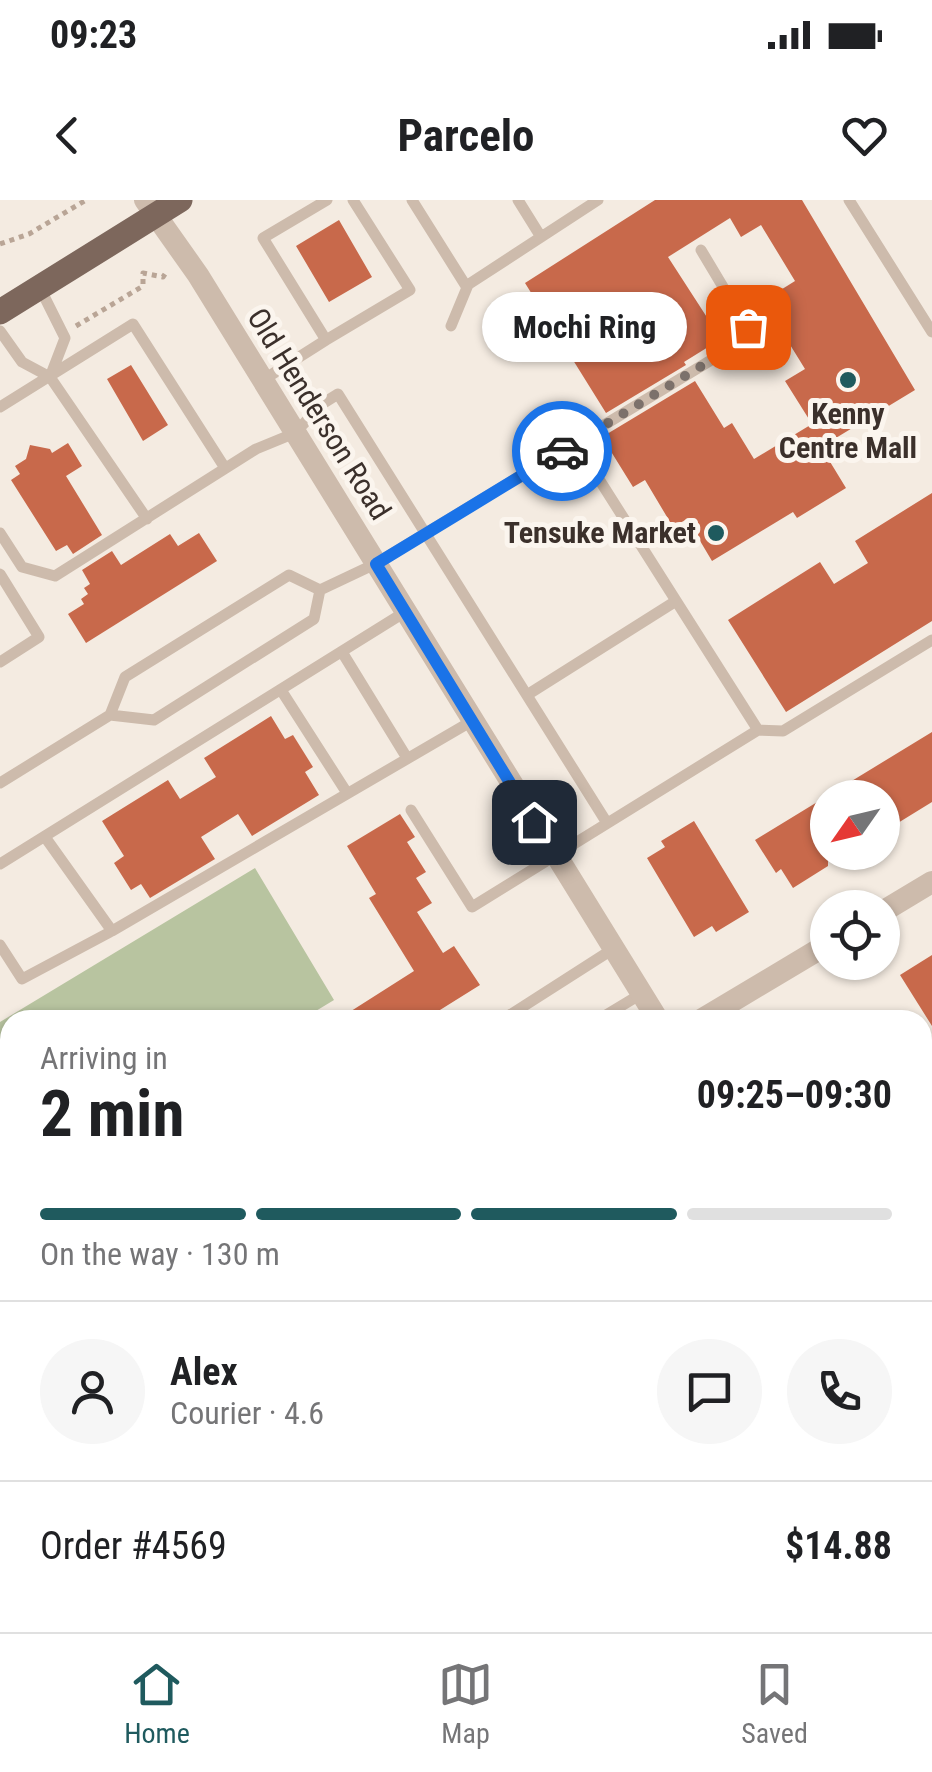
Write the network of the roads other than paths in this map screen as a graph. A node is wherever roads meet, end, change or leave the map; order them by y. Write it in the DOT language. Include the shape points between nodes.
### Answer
graph roads {
  1 [pos="180,200"];
  2 [pos="327,200"];
  3 [pos="353,200"];
  4 [pos="412,200"];
  5 [pos="518,200"];
  6 [pos="849,200"];
  7 [pos="596,201"];
  8 [pos="150,208"];
  9 [pos="541,237"];
  10 [pos="701,250"];
  11 [pos="468,285"];
  12 [pos="40,288"];
  13 [pos="0,312"];
  14 [pos="451,326"];
  15 [pos="0,331"];
  16 [pos="932,332"];
  17 [pos="326,340"];
  18 [pos="50,376"];
  19 [pos="263,380"];
  20 [pos="0,407"];
  21 [pos="295,433"];
  22 [pos="576,443"];
  23 [pos="226,468"];
  24 [pos="147,519"];
  25 [pos="0,533"];
  26 [pos="426,533"];
  27 [pos="376,564"];
  28 [pos="0,574"];
  29 [pos="320,590"];
  30 [pos="676,600"];
  31 [pos="405,612"];
  32 [pos="932,640"];
  33 [pos="342,652"];
  34 [pos="0,662"];
  35 [pos="281,690"];
  36 [pos="527,694"];
  37 [pos="110,715"];
  38 [pos="472,720"];
  39 [pos="758,730"];
  40 [pos="406,758"];
  41 [pos="0,783"];
  42 [pos="347,793"];
  43 [pos="411,810"];
  44 [pos="607,823"];
  45 [pos="45,837"];
  46 [pos="555,855"];
  47 [pos="0,864"];
  48 [pos="932,882"];
  49 [pos="900,901"];
  50 [pos="112,931"];
  51 [pos="0,946"];
  52 [pos="613,949"];
  53 [pos="810,955"];
  54 [pos="642,994"];
  55 [pos="518,1010"];
  56 [pos="615,1010"];
  57 [pos="652,1010"];
  58 [pos="718,1010"];
  1 -- 8 [label="main road"];
  2 -- 17 [label="lane" via="263,238"];
  3 -- 17 [label="lane" via="410,290"];
  4 -- 11 [label="lane"];
  5 -- 9 [label="lane"];
  6 -- 16 [label="lane"];
  7 -- 9 [label="lane"];
  8 -- 12 [label="main road"];
  8 -- 19 [label="street, Old Henderson Road"];
  9 -- 11 [label="lane"];
  10 -- 22 [label="lane" via="748,327 731,348"];
  11 -- 14 [label="lane"];
  12 -- 13 [label="main road"];
  12 -- 18 [label="lane" via="65,338"];
  15 -- 18 [label="lane" via="22,362"];
  17 -- 19 [label="lane"];
  18 -- 20 [label="lane"];
  18 -- 23 [label="lane" via="133,324"];
  18 -- 24 [label="lane"];
  19 -- 21 [label="street, Old Henderson Road"];
  21 -- 23 [label="lane"];
  21 -- 26 [label="lane" via="338,394"];
  21 -- 27 [label="street, Old Henderson Road"];
  22 -- 26 [label="lane"];
  22 -- 30 [label="lane"];
  23 -- 24 [label="lane"];
  24 -- 25 [label="lane" via="55,576 22,568"];
  26 -- 27 [label="lane"];
  26 -- 36 [label="lane"];
  27 -- 29 [label="lane"];
  27 -- 31 [label="street, Old Henderson Road"];
  28 -- 34 [label="lane" via="40,638"];
  29 -- 37 [label="lane" via="314,619 154,720"];
  29 -- 37 [label="lane" via="288,575 124,677"];
  30 -- 36 [label="lane"];
  30 -- 39 [label="lane"];
  31 -- 33 [label="lane"];
  31 -- 38 [label="street, Old Henderson Road"];
  32 -- 39 [label="lane" via="784,730"];
  33 -- 35 [label="lane"];
  33 -- 40 [label="lane"];
  35 -- 42 [label="lane"];
  35 -- 45 [label="lane"];
  36 -- 44 [label="lane"];
  37 -- 41 [label="lane"];
  38 -- 40 [label="lane"];
  38 -- 46 [label="street, Old Henderson Road"];
  39 -- 44 [label="lane"];
  40 -- 42 [label="lane"];
  42 -- 50 [label="lane"];
  43 -- 46 [label="lane" via="472,907"];
  44 -- 46 [label="lane"];
  45 -- 47 [label="lane"];
  45 -- 50 [label="lane"];
  46 -- 52 [label="street, Old Henderson Road"];
  48 -- 49 [label="street"];
  50 -- 51 [label="lane" via="22,979"];
  52 -- 54 [label="street, Old Henderson Road"];
  52 -- 55 [label="lane"];
  53 -- 58 [label="street"];
  54 -- 56 [label="lane"];
  54 -- 57 [label="street, Old Henderson Road"];
}
